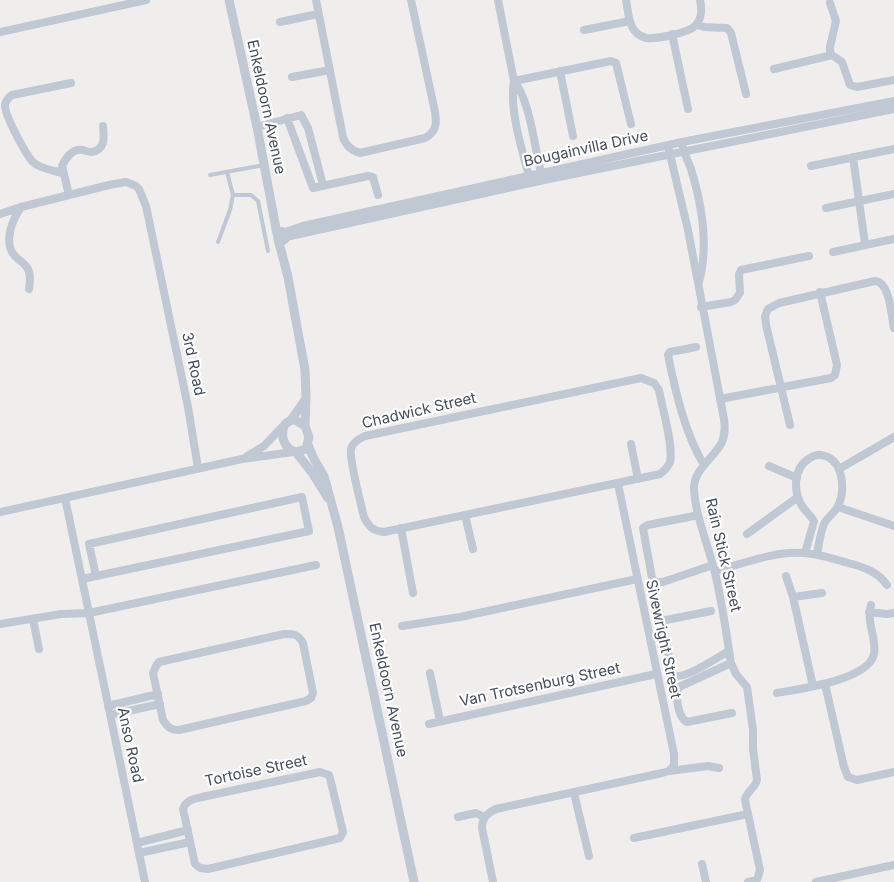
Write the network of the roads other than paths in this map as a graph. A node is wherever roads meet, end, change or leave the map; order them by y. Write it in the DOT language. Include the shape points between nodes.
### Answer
graph roads {
  1 [pos="146,0"];
  2 [pos="229,0"];
  3 [pos="316,0"];
  4 [pos="411,0"];
  5 [pos="498,0"];
  6 [pos="626,0"];
  7 [pos="700,0"];
  8 [pos="830,3"];
  9 [pos="318,14"];
  10 [pos="630,21"];
  11 [pos="280,22"];
  12 [pos="697,25"];
  13 [pos="584,30"];
  14 [pos="0,32"];
  15 [pos="672,34"];
  16 [pos="832,55"];
  17 [pos="330,70"];
  18 [pos="774,70"];
  19 [pos="560,72"];
  20 [pos="292,78"];
  21 [pos="894,80"];
  22 [pos="514,81"];
  23 [pos="71,83"];
  24 [pos="746,94"];
  25 [pos="894,101"];
  26 [pos="688,109"];
  27 [pos="894,109"];
  28 [pos="287,118"];
  29 [pos="631,124"];
  30 [pos="103,126"];
  31 [pos="257,127"];
  32 [pos="573,136"];
  33 [pos="682,142"];
  34 [pos="894,149"];
  35 [pos="669,150"];
  36 [pos="684,151"];
  37 [pos="853,158"];
  38 [pos="264,165"];
  39 [pos="810,166"];
  40 [pos="227,172"];
  41 [pos="62,173"];
  42 [pos="210,175"];
  43 [pos="542,176"];
  44 [pos="530,179"];
  45 [pos="323,185"];
  46 [pos="894,194"];
  47 [pos="69,195"];
  48 [pos="233,195"];
  49 [pos="378,195"];
  50 [pos="859,201"];
  51 [pos="21,207"];
  52 [pos="826,208"];
  53 [pos="0,214"];
  54 [pos="282,236"];
  55 [pos="894,239"];
  56 [pos="218,242"];
  57 [pos="865,244"];
  58 [pos="268,251"];
  59 [pos="832,252"];
  60 [pos="809,256"];
  61 [pos="699,284"];
  62 [pos="30,289"];
  63 [pos="820,292"];
  64 [pos="701,307"];
  65 [pos="894,328"];
  66 [pos="696,347"];
  67 [pos="782,388"];
  68 [pos="306,397"];
  69 [pos="720,400"];
  70 [pos="288,422"];
  71 [pos="790,425"];
  72 [pos="305,426"];
  73 [pos="894,437"];
  74 [pos="631,444"];
  75 [pos="308,445"];
  76 [pos="295,452"];
  77 [pos="242,459"];
  78 [pos="704,464"];
  79 [pos="769,466"];
  80 [pos="198,468"];
  81 [pos="839,469"];
  82 [pos="797,478"];
  83 [pos="638,479"];
  84 [pos="618,484"];
  85 [pos="798,497"];
  86 [pos="65,498"];
  87 [pos="331,505"];
  88 [pos="838,507"];
  89 [pos="0,512"];
  90 [pos="465,515"];
  91 [pos="694,516"];
  92 [pos="894,526"];
  93 [pos="401,528"];
  94 [pos="747,534"];
  95 [pos="809,540"];
  96 [pos="819,542"];
  97 [pos="473,549"];
  98 [pos="805,553"];
  99 [pos="817,554"];
  100 [pos="316,565"];
  101 [pos="714,568"];
  102 [pos="96,576"];
  103 [pos="786,576"];
  104 [pos="82,579"];
  105 [pos="637,579"];
  106 [pos="887,585"];
  107 [pos="413,593"];
  108 [pos="822,593"];
  109 [pos="793,597"];
  110 [pos="659,610"];
  111 [pos="711,611"];
  112 [pos="89,613"];
  113 [pos="894,613"];
  114 [pos="33,619"];
  115 [pos="661,621"];
  116 [pos="0,624"];
  117 [pos="402,626"];
  118 [pos="39,650"];
  119 [pos="729,650"];
  120 [pos="731,664"];
  121 [pos="430,673"];
  122 [pos="656,674"];
  123 [pos="825,684"];
  124 [pos="813,686"];
  125 [pos="777,693"];
  126 [pos="158,694"];
  127 [pos="160,704"];
  128 [pos="108,706"];
  129 [pos="732,713"];
  130 [pos="110,715"];
  131 [pos="440,721"];
  132 [pos="429,724"];
  133 [pos="719,768"];
  134 [pos="669,771"];
  135 [pos="894,772"];
  136 [pos="574,793"];
  137 [pos="748,814"];
  138 [pos="458,817"];
  139 [pos="483,820"];
  140 [pos="188,830"];
  141 [pos="634,838"];
  142 [pos="190,842"];
  143 [pos="137,843"];
  144 [pos="139,854"];
  145 [pos="589,856"];
  146 [pos="702,864"];
  147 [pos="894,866"];
  148 [pos="145,882"];
  149 [pos="414,882"];
  150 [pos="493,882"];
  151 [pos="706,882"];
  152 [pos="748,882"];
  153 [pos="816,882"];
  1 -- 14 [label="street"];
  2 -- 31 [label="street, Enkeldoorn Avenue"];
  3 -- 9 [label="street"];
  4 -- 17 [label="street" via="435,112 436,124 432,134 360,153 352,151 343,137"];
  5 -- 22 [label="street"];
  6 -- 10 [label="street"];
  7 -- 12 [label="street" via="702,13"];
  8 -- 16 [label="street" via="836,21 830,47"];
  9 -- 11 [label="street"];
  9 -- 17 [label="street"];
  10 -- 13 [label="street"];
  10 -- 15 [label="street" via="633,29 646,38"];
  12 -- 15 [label="street"];
  12 -- 24 [label="street" via="727,28 731,33"];
  15 -- 26 [label="street"];
  16 -- 18 [label="street"];
  16 -- 21 [label="street" via="840,61 847,81 853,86"];
  17 -- 20 [label="street"];
  19 -- 22 [label="street"];
  19 -- 29 [label="street" via="611,61 616,63"];
  19 -- 32 [label="street"];
  22 -- 43 [label="street" via="521,89"];
  22 -- 44 [label="street" via="512,100"];
  23 -- 41 [label="street" via="17,94 7,99 5,105 32,161"];
  25 -- 33 [label="street, Bougainvilla Drive"];
  27 -- 36 [label="street, Bougainvilla Drive"];
  28 -- 31 [label="street"];
  28 -- 45 [label="street" via="313,188"];
  28 -- 45 [label="street" via="301,115 306,122"];
  30 -- 41 [label="street" via="105,140 101,147 91,152 80,149 72,153 62,166"];
  31 -- 38 [label="street, Enkeldoorn Avenue"];
  33 -- 35 [label="street, Bougainvilla Drive"];
  33 -- 36 [label="street, Rain Stick Street"];
  34 -- 37 [label="street"];
  35 -- 36 [label="street, Bougainvilla Drive"];
  35 -- 43 [label="street, Bougainvilla Drive"];
  35 -- 61 [label="street, Rain Stick Street"];
  36 -- 61 [label="street, Rain Stick Street" via="702,218 704,246"];
  37 -- 39 [label="street"];
  37 -- 50 [label="street"];
  38 -- 40 [label="lane"];
  38 -- 54 [label="street, Enkeldoorn Avenue" via="275,220"];
  40 -- 42 [label="lane"];
  40 -- 48 [label="lane"];
  41 -- 47 [label="street"];
  43 -- 44 [label="street, Bougainvilla Drive"];
  44 -- 54 [label="street, Bougainvilla Drive"];
  45 -- 49 [label="street" via="368,176 375,180"];
  46 -- 50 [label="street"];
  47 -- 51 [label="street, 3rd Road"];
  47 -- 80 [label="street, 3rd Road" via="126,182 136,186 144,199"];
  48 -- 56 [label="lane"];
  48 -- 58 [label="lane" via="251,195 258,201"];
  50 -- 52 [label="street"];
  50 -- 57 [label="street"];
  51 -- 53 [label="street, 3rd Road"];
  51 -- 62 [label="street" via="12,222 10,243 15,256 27,266"];
  54 -- 68 [label="street, Enkeldoorn Avenue" via="282,252 305,370"];
  55 -- 57 [label="street"];
  57 -- 59 [label="street"];
  60 -- 64 [label="street" via="741,270 740,293 735,300"];
  61 -- 64 [label="street, Rain Stick Street"];
  63 -- 65 [label="street" via="880,281 884,285"];
  63 -- 67 [label="street" via="780,303 766,313 766,325"];
  63 -- 67 [label="street" via="837,365 835,374 831,378"];
  64 -- 69 [label="street, Rain Stick Street"];
  66 -- 78 [label="street" via="668,355 693,445"];
  67 -- 69 [label="street"];
  67 -- 71 [label="street"];
  68 -- 70 [label="street"];
  68 -- 72 [label="street, Enkeldoorn Avenue"];
  69 -- 78 [label="street, Rain Stick Street" via="724,437"];
  70 -- 72 [label="street" via="299,422"];
  70 -- 76 [label="street, Enkeldoorn Avenue" via="282,432 283,438 287,448"];
  70 -- 77 [label="street" via="264,446"];
  72 -- 75 [label="street, Enkeldoorn Avenue" via="309,433"];
  73 -- 81 [label="street"];
  74 -- 83 [label="street"];
  75 -- 76 [label="street" via="303,451"];
  75 -- 87 [label="street, Enkeldoorn Avenue" via="324,476"];
  76 -- 77 [label="street"];
  76 -- 87 [label="street, Enkeldoorn Avenue" via="314,474"];
  77 -- 80 [label="street"];
  78 -- 101 [label="street, Rain Stick Street" via="694,488"];
  79 -- 82 [label="street"];
  80 -- 86 [label="street"];
  81 -- 82 [label="street" via="830,458 813,456 800,467"];
  81 -- 88 [label="street"];
  82 -- 85 [label="street"];
  83 -- 84 [label="street, Chadwick Street"];
  83 -- 93 [label="street, Chadwick Street" via="660,474 670,462 659,390 654,383 641,378 359,439 354,443 351,455 364,517 375,531"];
  84 -- 90 [label="street, Chadwick Street"];
  84 -- 105 [label="street, Sivewright Street"];
  85 -- 94 [label="street"];
  85 -- 95 [label="street" via="814,521"];
  86 -- 89 [label="street"];
  86 -- 104 [label="street, Anso Road"];
  87 -- 149 [label="street, Enkeldoorn Avenue" via="351,580"];
  88 -- 92 [label="street"];
  88 -- 96 [label="street" via="824,523"];
  90 -- 93 [label="street, Chadwick Street"];
  90 -- 97 [label="street"];
  91 -- 101 [label="street" via="643,528 652,578 655,582 663,582"];
  93 -- 107 [label="street"];
  95 -- 96 [label="street"];
  95 -- 98 [label="street"];
  96 -- 99 [label="street"];
  98 -- 99 [label="street"];
  98 -- 101 [label="street" via="770,556"];
  99 -- 106 [label="street" via="874,572"];
  100 -- 112 [label="street"];
  101 -- 119 [label="street, Rain Stick Street"];
  102 -- 102 [label="street" via="309,531 302,497 89,544"];
  102 -- 104 [label="street"];
  103 -- 109 [label="street"];
  104 -- 112 [label="street, Anso Road"];
  105 -- 117 [label="street" via="460,617"];
  105 -- 122 [label="street, Sivewright Street"];
  108 -- 109 [label="street"];
  109 -- 124 [label="street"];
  110 -- 115 [label="street"];
  111 -- 115 [label="street"];
  112 -- 114 [label="street"];
  112 -- 128 [label="street, Anso Road"];
  113 -- 123 [label="street" via="870,608 872,659 863,669"];
  114 -- 116 [label="street"];
  114 -- 118 [label="street"];
  115 -- 119 [label="street" via="673,676 685,675"];
  119 -- 120 [label="street, Rain Stick Street"];
  120 -- 129 [label="street" via="679,687 677,696 681,718 687,722"];
  120 -- 137 [label="street, Rain Stick Street" via="746,687 753,730 757,775 756,784 745,796"];
  121 -- 131 [label="street"];
  122 -- 131 [label="street, Van Trotsenburg Street"];
  122 -- 134 [label="street, Sivewright Street" via="674,754 674,765"];
  123 -- 124 [label="street"];
  123 -- 135 [label="street" via="848,777 857,780"];
  124 -- 125 [label="street"];
  126 -- 127 [label="street"];
  126 -- 127 [label="street" via="153,673 159,662 284,634 299,636 303,643 313,693 306,701 178,730 168,727 163,720"];
  126 -- 128 [label="street"];
  127 -- 130 [label="street"];
  128 -- 130 [label="street, Anso Road"];
  130 -- 143 [label="street, Anso Road"];
  131 -- 132 [label="street, Van Trotsenburg Street"];
  133 -- 134 [label="street" via="708,766"];
  134 -- 136 [label="street"];
  136 -- 139 [label="street" via="496,809 488,812"];
  136 -- 145 [label="street"];
  137 -- 141 [label="street"];
  137 -- 152 [label="street" via="760,870 757,880"];
  138 -- 139 [label="street" via="476,814"];
  139 -- 150 [label="street"];
  140 -- 142 [label="street, Tortoise Street"];
  140 -- 142 [label="street, Tortoise Street" via="183,810 184,805 193,799 325,772 330,778 343,832 335,840 208,869 195,864"];
  140 -- 143 [label="street"];
  142 -- 144 [label="street"];
  143 -- 144 [label="street, Anso Road"];
  144 -- 148 [label="street, Anso Road"];
  146 -- 151 [label="street"];
  147 -- 153 [label="street"];
}
